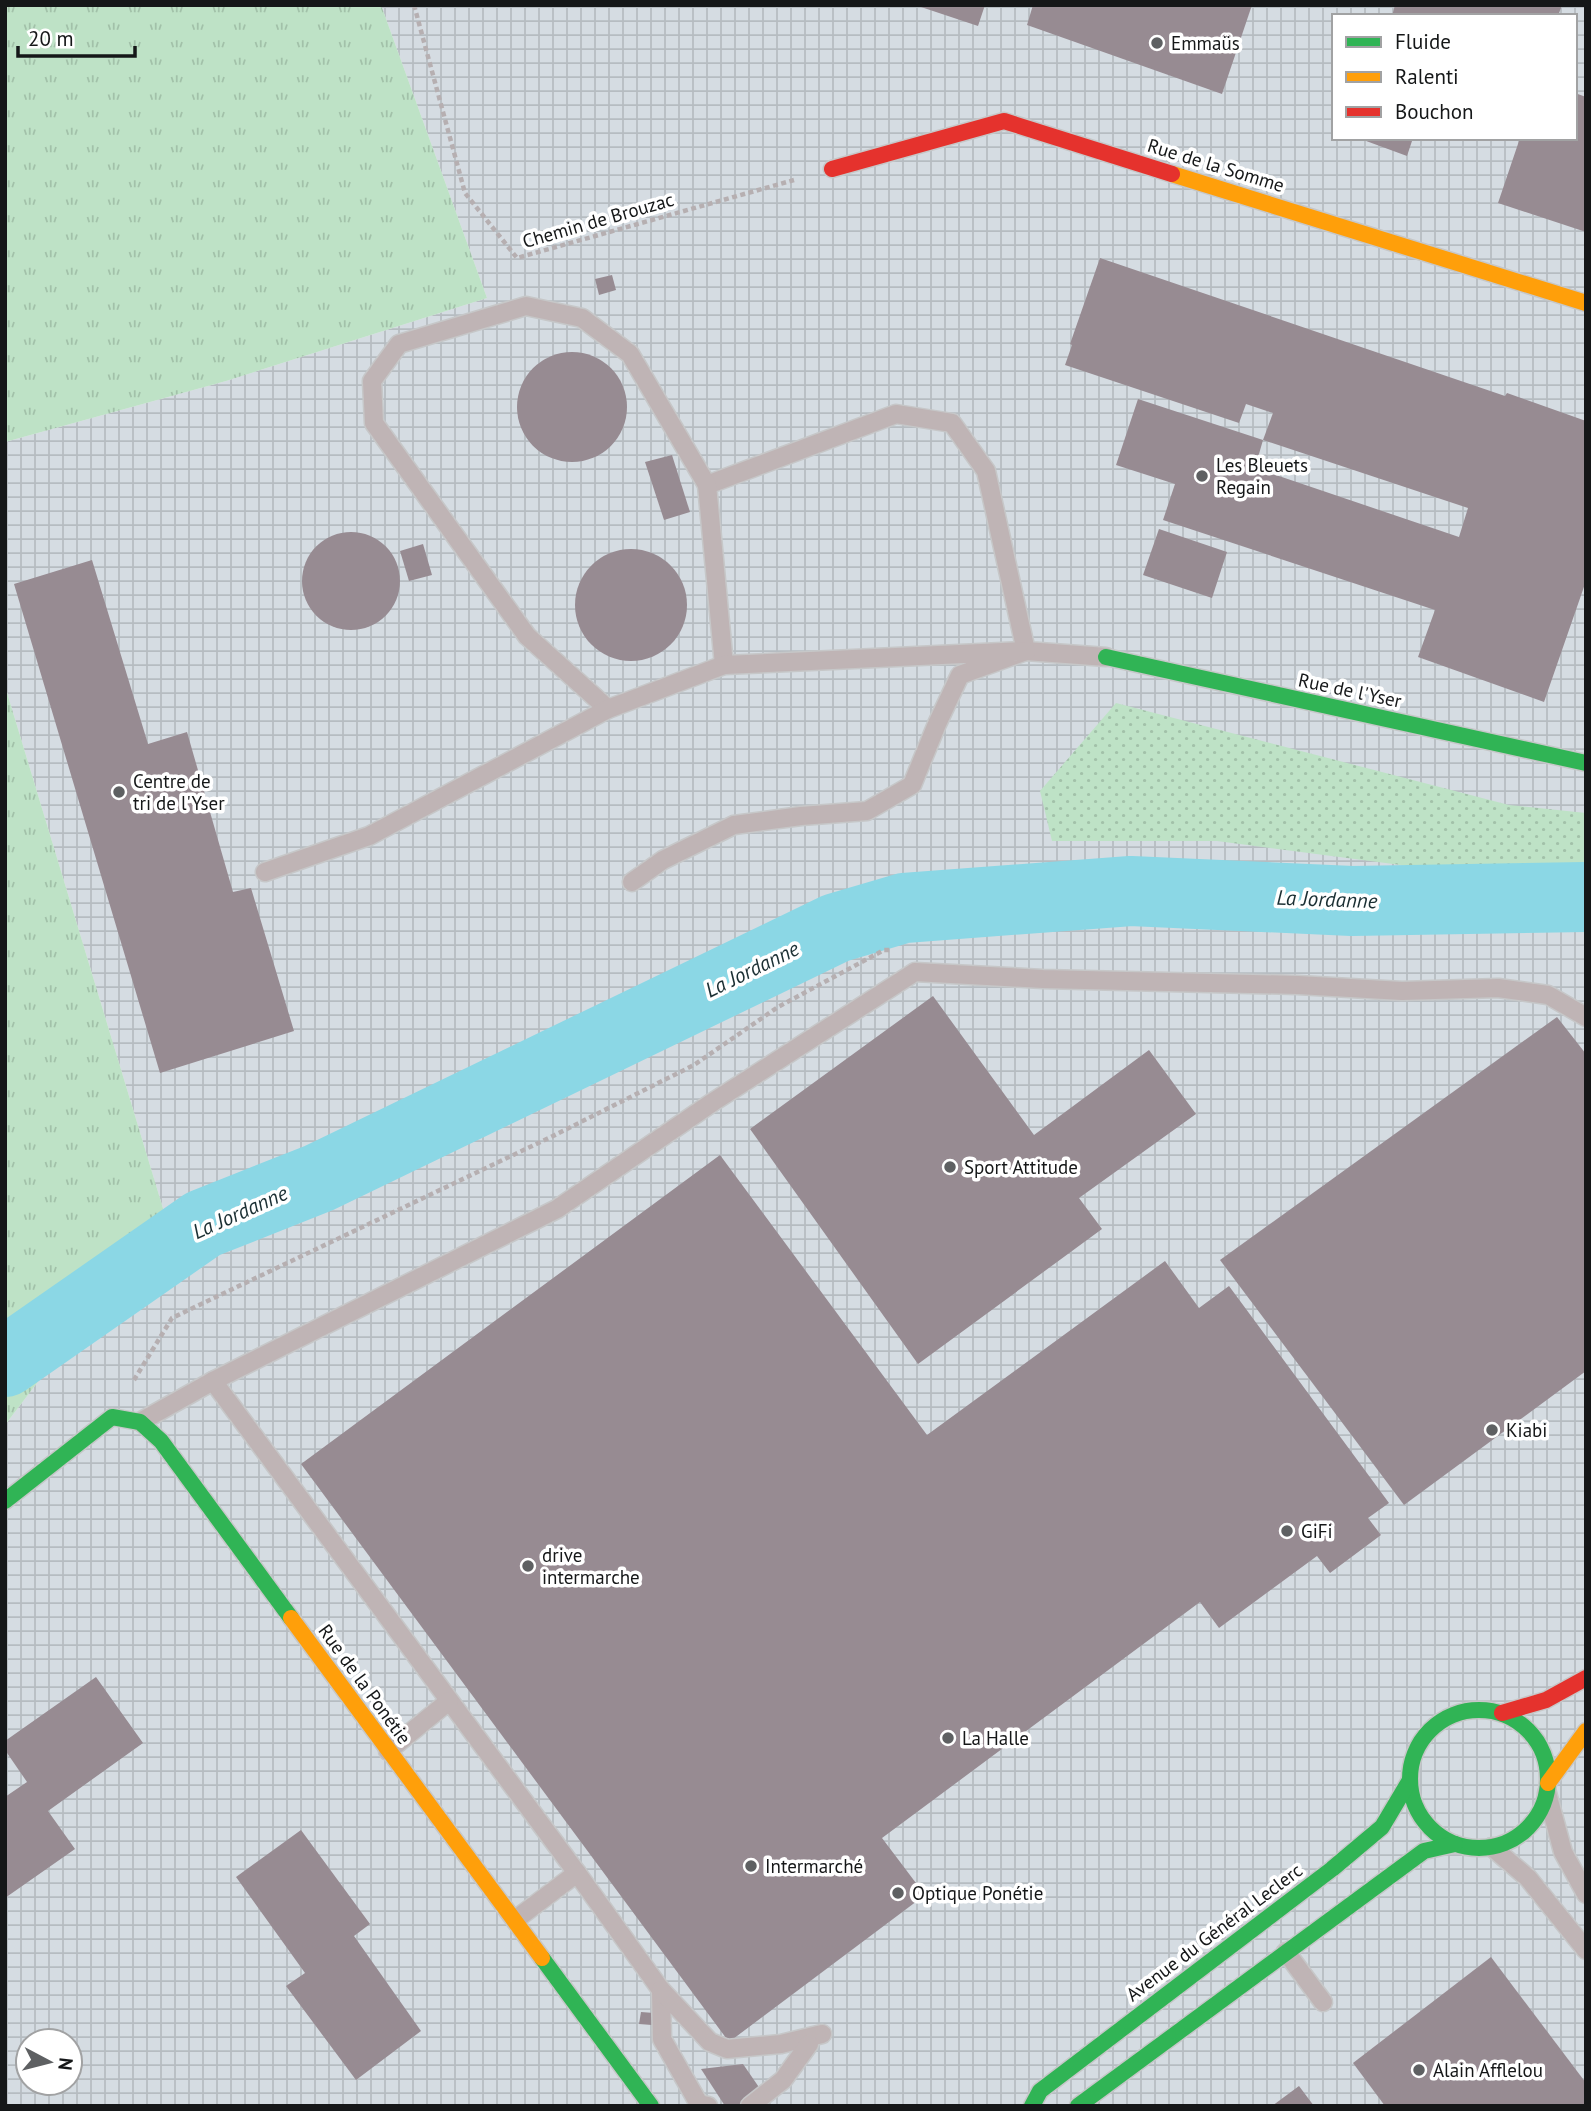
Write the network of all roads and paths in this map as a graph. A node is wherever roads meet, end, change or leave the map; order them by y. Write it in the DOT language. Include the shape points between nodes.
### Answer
graph roads {
  1 [pos="414,5"];
  2 [pos="832,169"];
  3 [pos="1586,303"];
  4 [pos="707,485"];
  5 [pos="1026,651"];
  6 [pos="1106,657"];
  7 [pos="724,665"];
  8 [pos="608,709"];
  9 [pos="1586,763"];
  10 [pos="265,873"];
  11 [pos="632,882"];
  12 [pos="896,950"];
  13 [pos="1586,1017"];
  14 [pos="213,1381"];
  15 [pos="111,1417"];
  16 [pos="140,1422"];
  17 [pos="5,1502"];
  18 [pos="1586,1678"];
  19 [pos="449,1701"];
  20 [pos="1502,1713"];
  21 [pos="1586,1731"];
  22 [pos="388,1751"];
  23 [pos="1410,1780"];
  24 [pos="1548,1788"];
  25 [pos="1455,1844"];
  26 [pos="1492,1847"];
  27 [pos="577,1873"];
  28 [pos="1586,1894"];
  29 [pos="515,1920"];
  30 [pos="1586,1950"];
  31 [pos="1286,1952"];
  32 [pos="661,1990"];
  33 [pos="1323,2003"];
  34 [pos="651,2106"];
  35 [pos="708,2106"];
  36 [pos="750,2106"];
  37 [pos="1032,2106"];
  38 [pos="1078,2106"];
  1 -- 2 [label="path, Chemin de Brouzac" via="465,192 517,257"];
  2 -- 3 [label="street, Rue de la Somme" via="1004,121"];
  4 -- 5 [label="lane" via="896,414 952,423 986,471"];
  4 -- 7 [label="lane"];
  4 -- 8 [label="lane" via="631,354 582,318 526,306 399,344 372,381 374,423 527,636"];
  5 -- 6 [label="lane"];
  5 -- 7 [label="lane"];
  5 -- 11 [label="lane" via="960,675 912,785 867,811 734,825 663,860"];
  6 -- 9 [label="street, Rue de l'Yser"];
  7 -- 8 [label="lane"];
  8 -- 10 [label="lane" via="369,835"];
  12 -- 15 [label="path" via="884,950 778,1007 694,1065 172,1318"];
  13 -- 14 [label="lane" via="1548,995 1497,988 1402,991 915,972 557,1209"];
  14 -- 16 [label="lane"];
  14 -- 19 [label="lane"];
  15 -- 16 [label="street"];
  15 -- 17 [label="street"];
  16 -- 22 [label="street, Rue de la Ponétie" via="162,1441"];
  18 -- 20 [label="street, Avenue du Général Leclerc" via="1529,1707"];
  19 -- 22 [label="lane"];
  19 -- 27 [label="lane"];
  20 -- 23 [label="street, Avenue du Général Leclerc" via="1480,1709 1457,1713 1437,1724 1422,1740"];
  20 -- 24 [label="street" via="1522,1724 1537,1740 1546,1761"];
  21 -- 24 [label="street"];
  22 -- 29 [label="street, Rue de la Ponétie"];
  23 -- 25 [label="street" via="1423,1820"];
  23 -- 37 [label="street, Avenue du Général Leclerc" via="1382,1827 1040,2091"];
  24 -- 26 [label="street" via="1540,1813 1528,1829"];
  24 -- 28 [label="lane" via="1563,1852"];
  25 -- 26 [label="street"];
  25 -- 31 [label="street" via="1424,1851"];
  26 -- 30 [label="lane" via="1528,1878"];
  27 -- 29 [label="lane"];
  27 -- 32 [label="lane"];
  29 -- 34 [label="street, Rue de la Ponétie"];
  31 -- 33 [label="lane"];
  31 -- 38 [label="street"];
  32 -- 35 [label="lane" via="662,2039 699,2104"];
  32 -- 36 [label="lane" via="710,2042 727,2049 816,2039 783,2080"];
}
